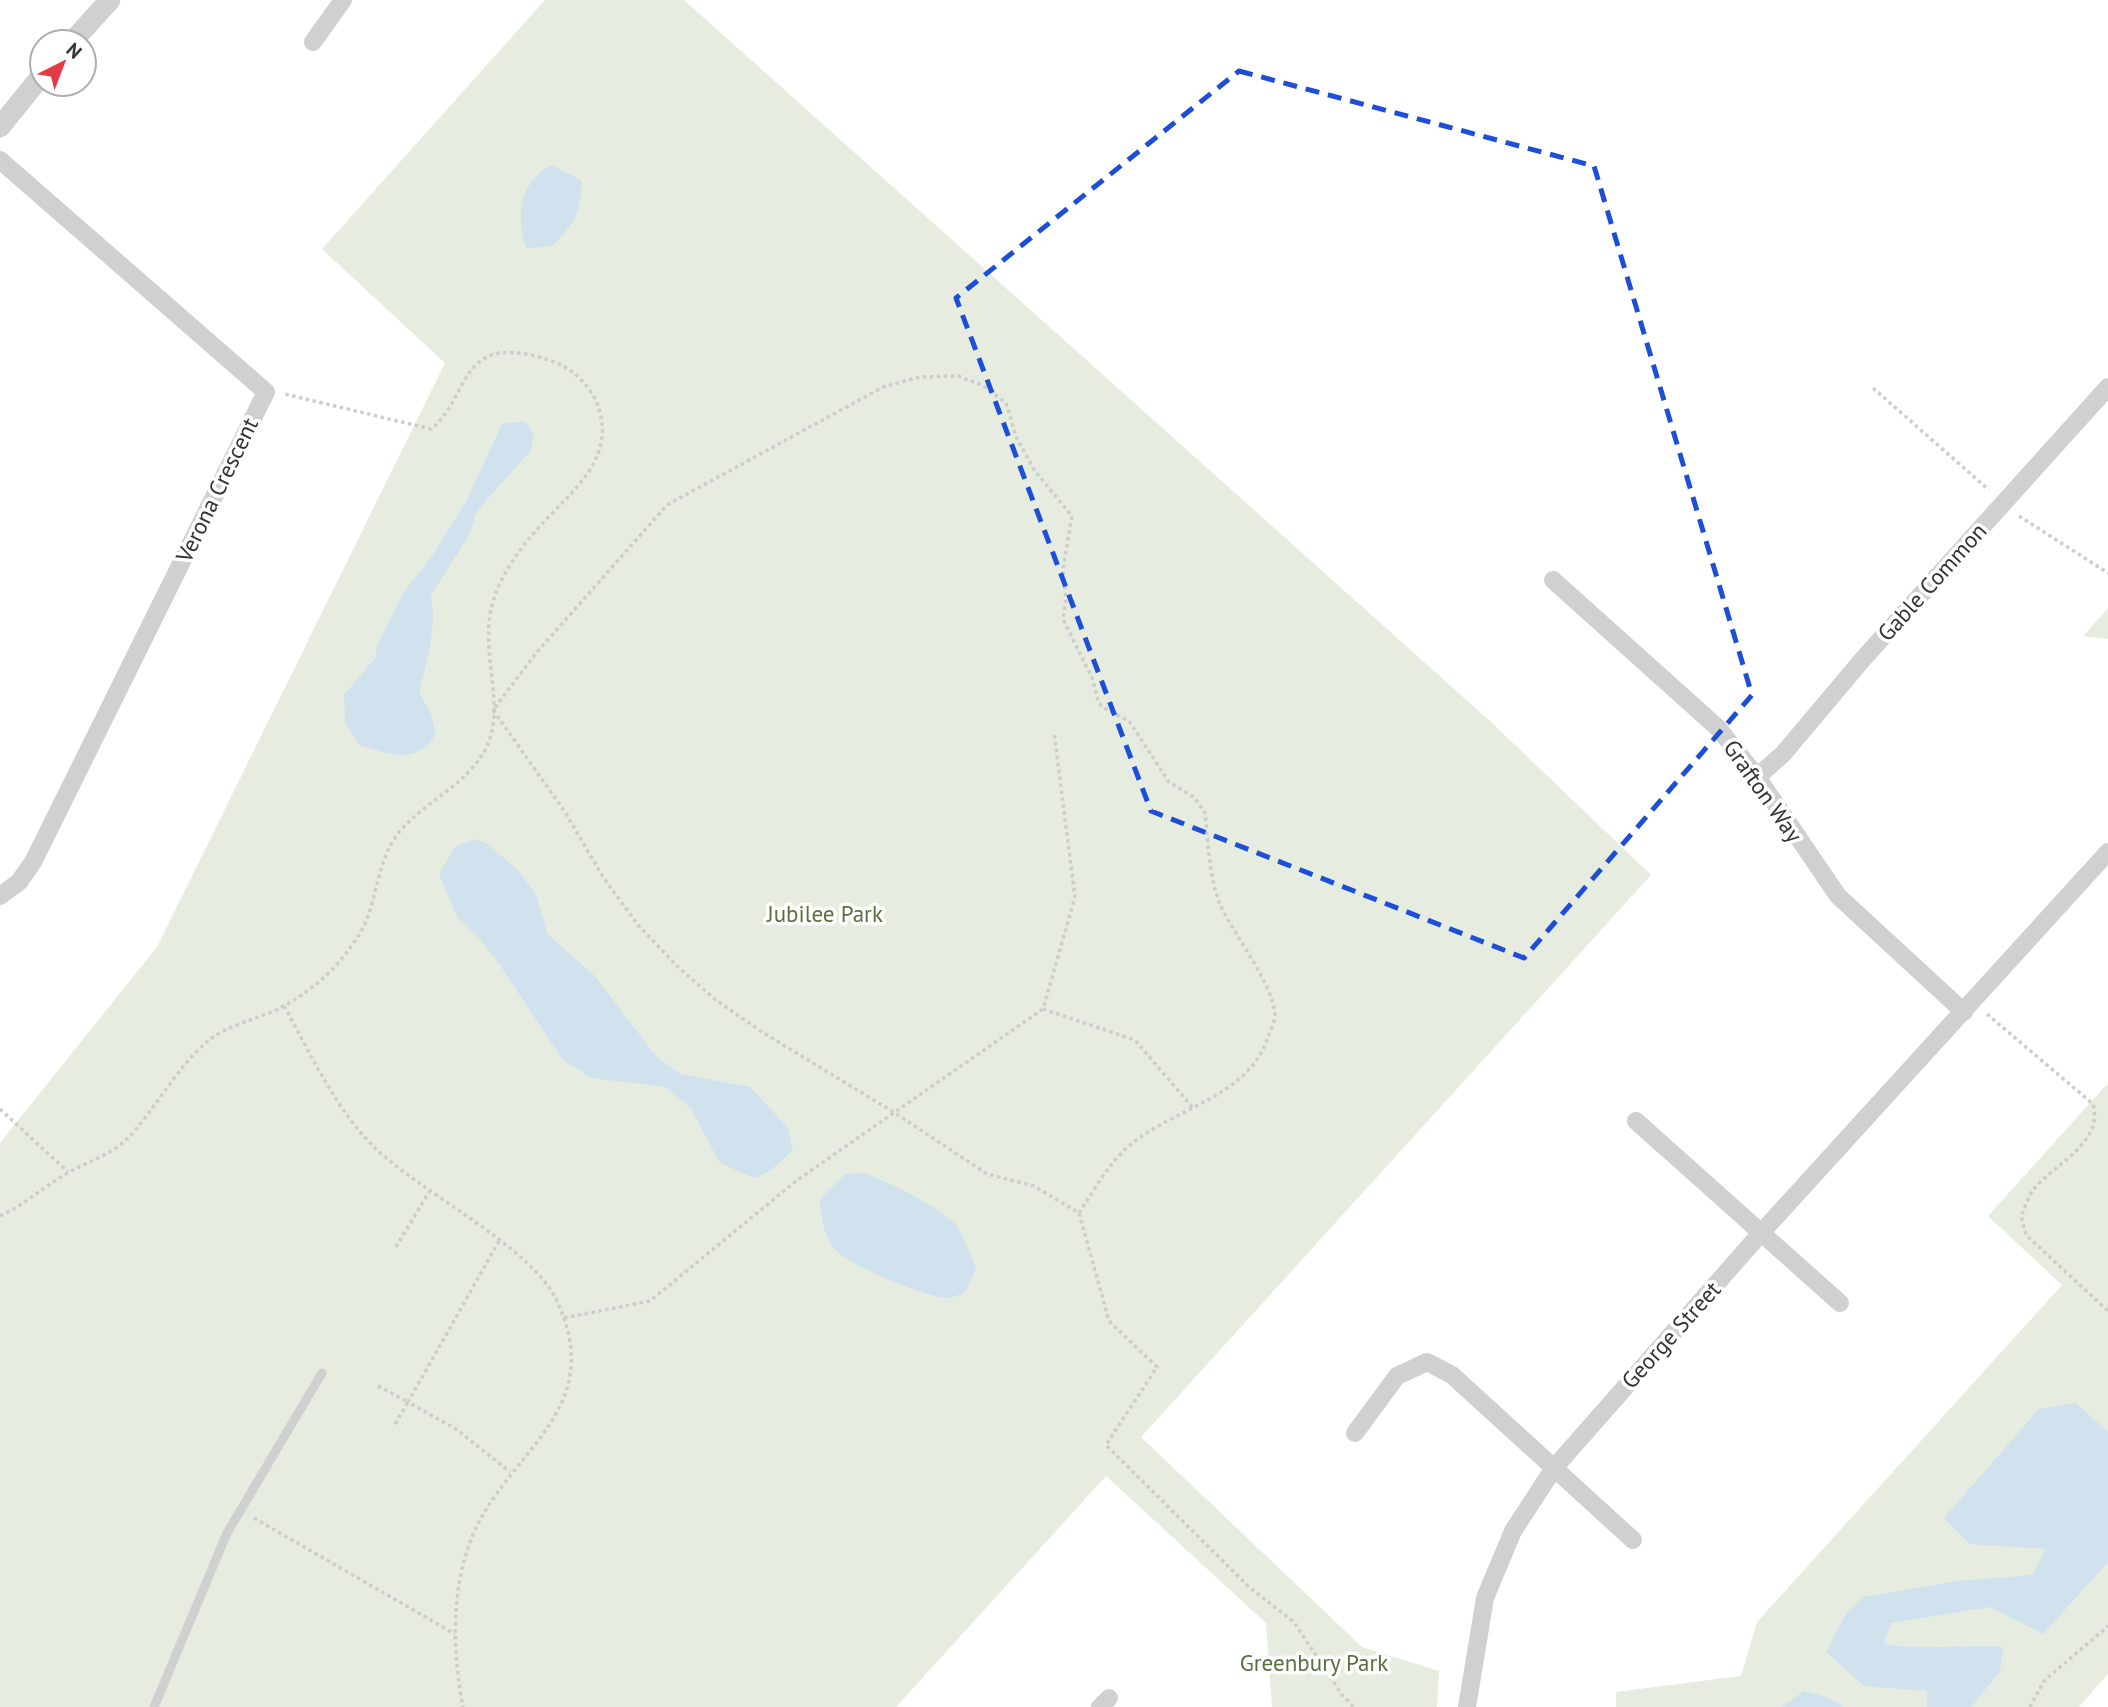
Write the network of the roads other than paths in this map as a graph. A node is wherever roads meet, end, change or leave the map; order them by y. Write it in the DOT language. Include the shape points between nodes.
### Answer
graph roads {
  1 [pos="110,0"];
  2 [pos="343,0"];
  3 [pos="85,28"];
  4 [pos="313,42"];
  5 [pos="28,92"];
  6 [pos="0,127"];
  7 [pos="0,160"];
  8 [pos="2108,387"];
  9 [pos="1553,580"];
  10 [pos="1757,777"];
  11 [pos="2108,852"];
  12 [pos="0,896"];
  13 [pos="1964,1012"];
  14 [pos="1636,1121"];
  15 [pos="1761,1233"];
  16 [pos="1840,1303"];
  17 [pos="322,1373"];
  18 [pos="1355,1433"];
  19 [pos="1554,1468"];
  20 [pos="1633,1540"];
  21 [pos="154,1707"];
  22 [pos="1467,1707"];
  1 -- 3 [label="street"];
  2 -- 4 [label="street"];
  5 -- 6 [label="street"];
  7 -- 12 [label="street, Verona Crescent" via="266,392 33,862 19,882"];
  8 -- 10 [label="street, Gable Common" via="1783,754"];
  9 -- 10 [label="street, Grafton Way" via="1704,714"];
  10 -- 13 [label="street, Grafton Way" via="1838,895"];
  11 -- 13 [label="street, George Street"];
  13 -- 15 [label="street, George Street"];
  14 -- 15 [label="street"];
  15 -- 16 [label="street"];
  15 -- 19 [label="street, George Street"];
  17 -- 21 [label="lane" via="239,1510"];
  18 -- 19 [label="street" via="1397,1376 1427,1362 1452,1374"];
  19 -- 20 [label="street"];
  19 -- 22 [label="street, George Street" via="1513,1531 1485,1598"];
}
